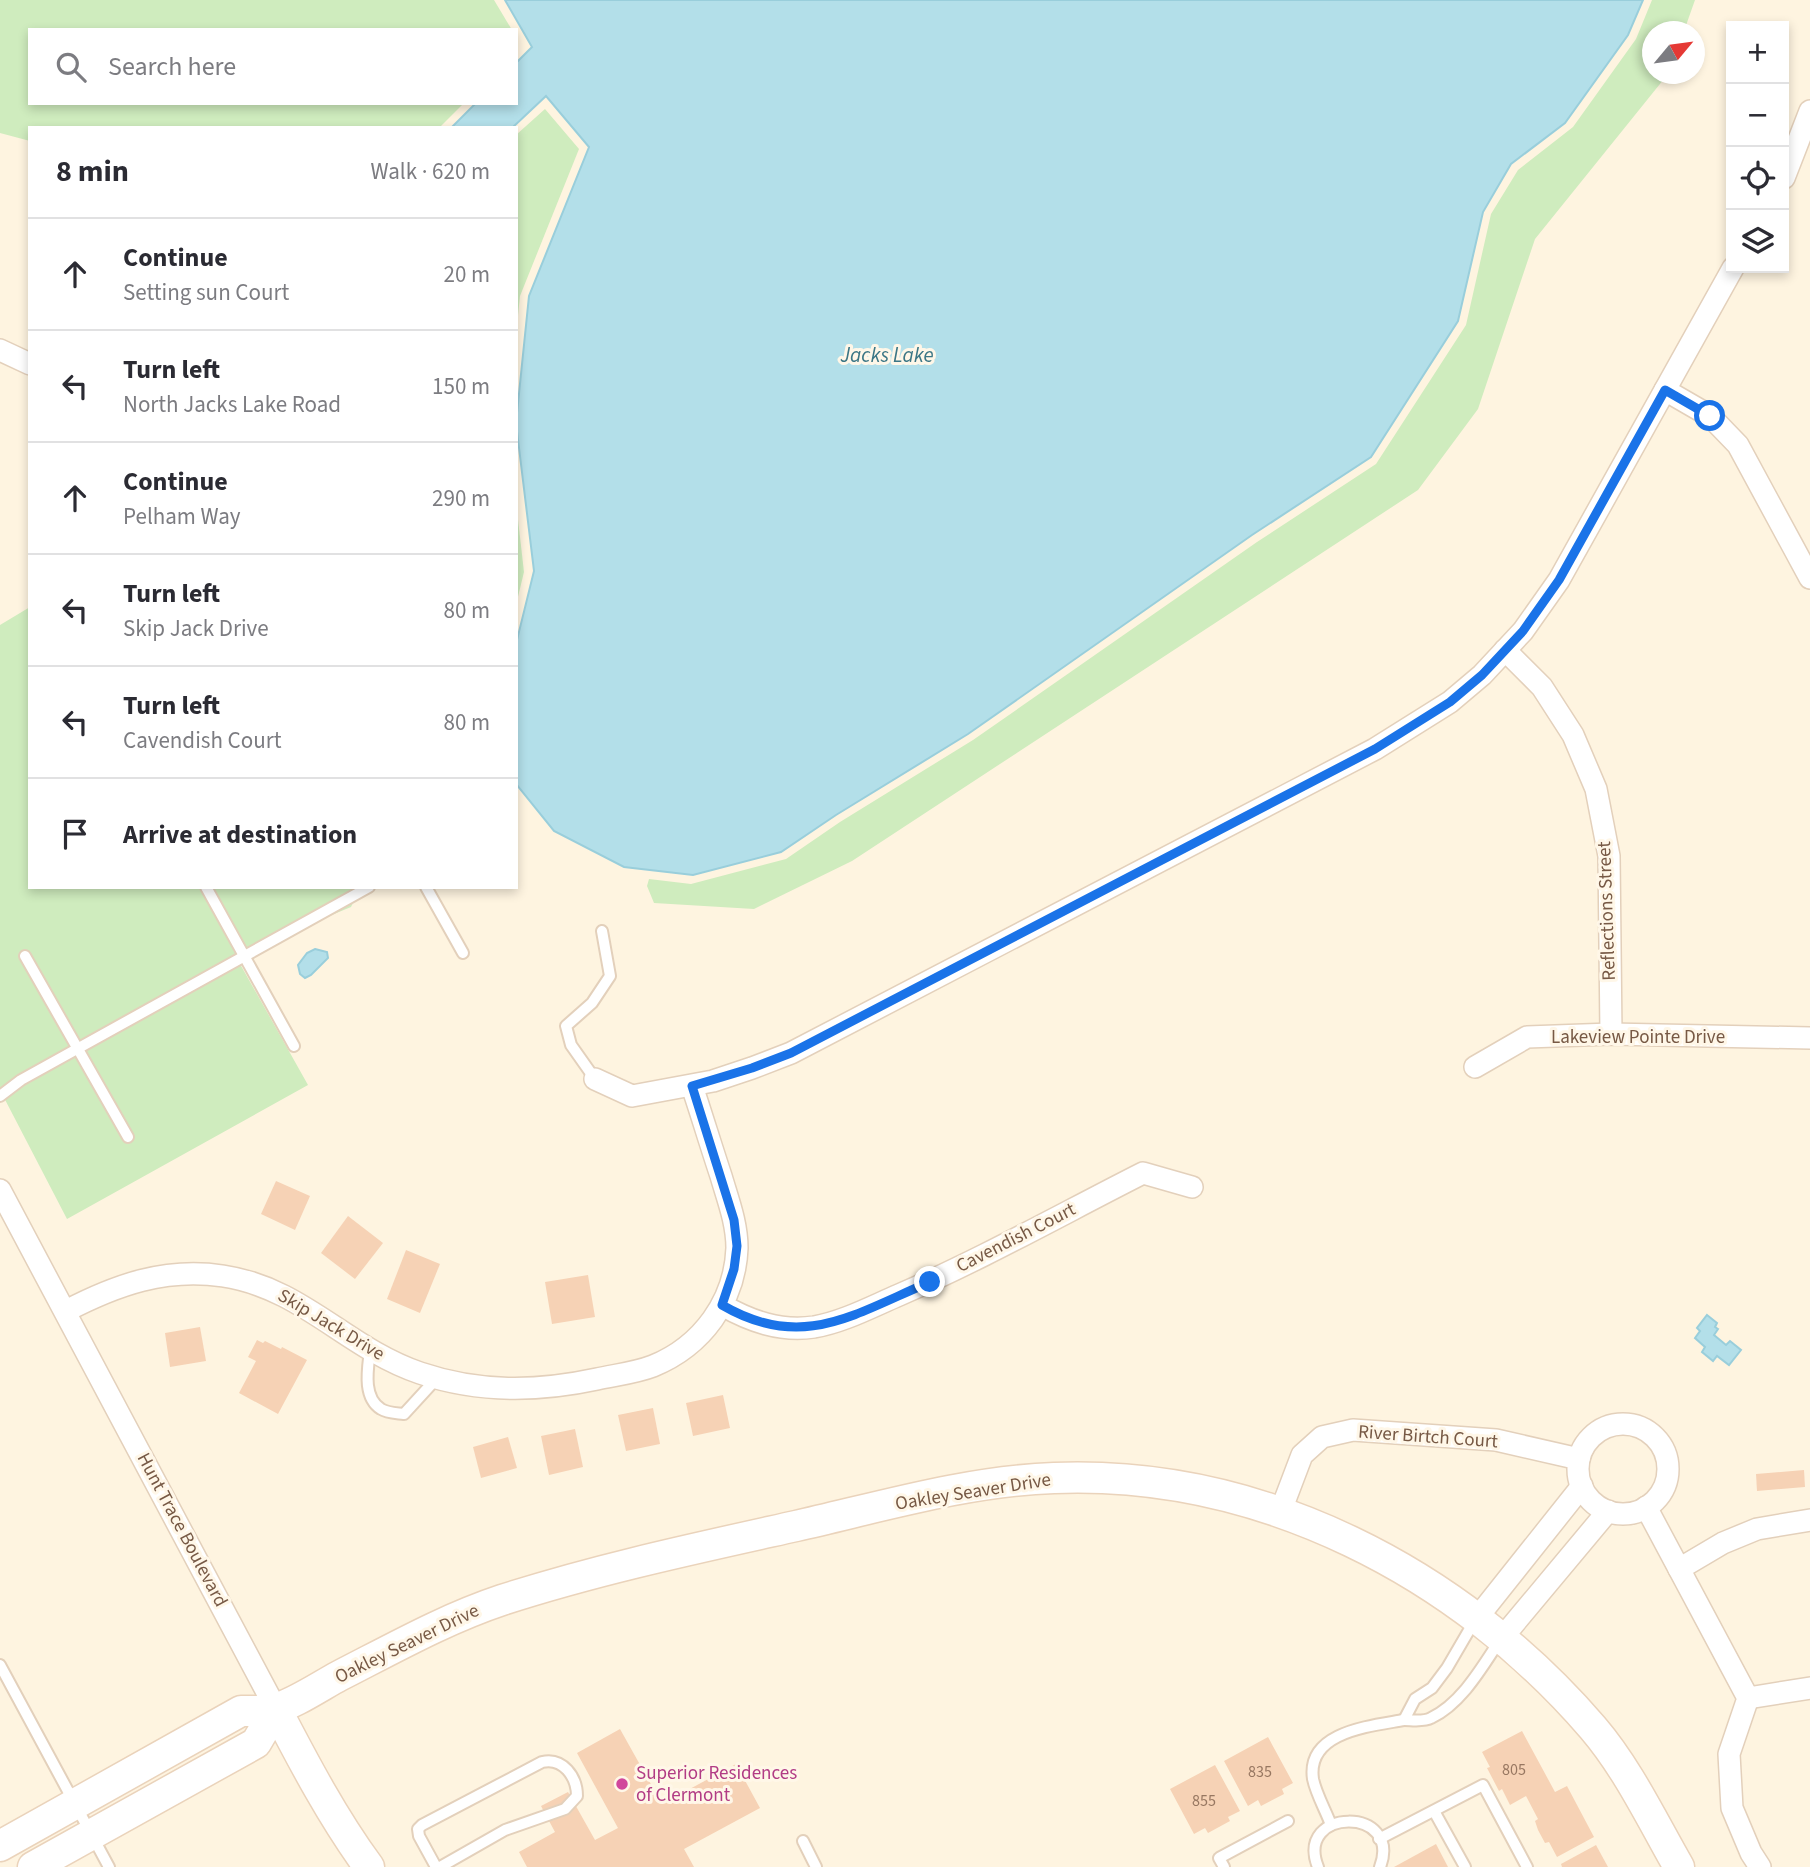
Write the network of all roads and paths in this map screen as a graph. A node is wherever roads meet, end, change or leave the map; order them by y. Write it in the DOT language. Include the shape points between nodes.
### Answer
graph roads {
  1 [pos="1810,111"];
  2 [pos="1810,117"];
  3 [pos="1789,166"];
  4 [pos="1730,273"];
  5 [pos="0,350"];
  6 [pos="28,363"];
  7 [pos="1665,390"];
  8 [pos="1810,578"];
  9 [pos="1505,650"];
  10 [pos="207,889"];
  11 [pos="365,889"];
  12 [pos="427,889"];
  13 [pos="602,931"];
  14 [pos="463,953"];
  15 [pos="25,956"];
  16 [pos="244,957"];
  17 [pos="1611,1034"];
  18 [pos="1810,1038"];
  19 [pos="294,1046"];
  20 [pos="79,1048"];
  21 [pos="1475,1067"];
  22 [pos="596,1080"];
  23 [pos="692,1086"];
  24 [pos="0,1096"];
  25 [pos="128,1137"];
  26 [pos="1192,1187"];
  27 [pos="0,1190"];
  28 [pos="722,1305"];
  29 [pos="66,1311"];
  30 [pos="370,1350"];
  31 [pos="437,1378"];
  32 [pos="1579,1459"];
  33 [pos="1582,1486"];
  34 [pos="1646,1507"];
  35 [pos="1608,1511"];
  36 [pos="1280,1513"];
  37 [pos="1810,1520"];
  38 [pos="1538,1541"];
  39 [pos="1564,1563"];
  40 [pos="1679,1569"];
  41 [pos="1477,1618"];
  42 [pos="1502,1638"];
  43 [pos="0,1665"];
  44 [pos="1810,1688"];
  45 [pos="1748,1698"];
  46 [pos="276,1709"];
  47 [pos="1404,1720"];
  48 [pos="75,1804"];
  49 [pos="1434,1811"];
  50 [pos="1288,1821"];
  51 [pos="1331,1825"];
  52 [pos="91,1834"];
  53 [pos="1379,1839"];
  54 [pos="803,1841"];
  55 [pos="0,1846"];
  56 [pos="33,1867"];
  57 [pos="109,1867"];
  58 [pos="369,1867"];
  59 [pos="438,1867"];
  60 [pos="816,1867"];
  61 [pos="1224,1867"];
  62 [pos="1318,1867"];
  63 [pos="1380,1867"];
  64 [pos="1465,1867"];
  65 [pos="1527,1867"];
  66 [pos="1679,1867"];
  67 [pos="1759,1867"];
  1 -- 2 [label="street"];
  2 -- 3 [label="street"];
  4 -- 7 [label="street"];
  5 -- 6 [label="street"];
  7 -- 8 [label="street" via="1710,416 1738,445"];
  7 -- 9 [label="street" via="1559,580"];
  9 -- 17 [label="street, Reflections Street" via="1542,687 1573,735 1596,789 1609,856"];
  9 -- 23 [label="street" via="1450,702 1362,755 791,1053"];
  10 -- 16 [label="lane"];
  11 -- 16 [label="lane"];
  12 -- 14 [label="lane"];
  13 -- 22 [label="lane" via="610,976 592,1003 566,1026 571,1045"];
  15 -- 20 [label="lane"];
  16 -- 19 [label="lane"];
  16 -- 20 [label="lane"];
  17 -- 18 [label="street, Lakeview Pointe Drive"];
  17 -- 21 [label="street, Lakeview Pointe Drive" via="1527,1037"];
  20 -- 24 [label="lane"];
  20 -- 25 [label="lane"];
  22 -- 23 [label="street" via="632,1096"];
  23 -- 28 [label="street, Skip Jack Drive" via="734,1220 734,1269"];
  26 -- 28 [label="street, Cavendish Court" via="1143,1173 930,1282 836,1322 787,1328 762,1324"];
  27 -- 29 [label="street, Hunt Trace Boulevard"];
  28 -- 31 [label="street, Skip Jack Drive" via="693,1342 675,1355 635,1371 522,1390"];
  29 -- 30 [label="street, Skip Jack Drive" via="129,1283 176,1274 222,1276 252,1282 306,1306"];
  29 -- 46 [label="street, Hunt Trace Boulevard"];
  30 -- 31 [label="street, Skip Jack Drive"];
  30 -- 31 [label="lane" via="367,1384 382,1410 404,1415"];
  32 -- 33 [label="street"];
  32 -- 34 [label="street" via="1584,1445 1607,1426 1636,1425 1649,1432 1660,1442 1668,1470 1665,1485"];
  32 -- 36 [label="street, River Birtch Court" via="1496,1440 1353,1430 1322,1437 1302,1455"];
  33 -- 35 [label="street" via="1596,1505"];
  33 -- 38 [label="street"];
  34 -- 35 [label="street" via="1634,1513"];
  34 -- 40 [label="street"];
  35 -- 39 [label="street"];
  36 -- 41 [label="street, Oakley Seaver Drive" via="1338,1534 1397,1564"];
  36 -- 46 [label="street, Oakley Seaver Drive" via="1227,1496 1113,1479 1010,1482 922,1497 592,1573 498,1601 431,1628"];
  37 -- 40 [label="street" via="1757,1529"];
  38 -- 39 [label="street"];
  38 -- 41 [label="street"];
  39 -- 42 [label="street"];
  40 -- 45 [label="street"];
  41 -- 42 [label="street, Oakley Seaver Drive"];
  41 -- 47 [label="lane" via="1447,1668 1432,1688 1415,1699"];
  42 -- 47 [label="lane" via="1469,1685 1446,1708 1429,1720"];
  42 -- 66 [label="street, Oakley Seaver Drive" via="1595,1730"];
  43 -- 48 [label="lane"];
  44 -- 45 [label="street"];
  45 -- 67 [label="street" via="1730,1754 1732,1808"];
  46 -- 48 [label="street, Oakley Seaver Drive" via="241,1712"];
  46 -- 52 [label="street" via="256,1743"];
  46 -- 58 [label="street, Hunt Trace Boulevard"];
  47 -- 51 [label="lane" via="1351,1730 1328,1740 1315,1759 1313,1779"];
  48 -- 52 [label="lane"];
  48 -- 55 [label="street, Oakley Seaver Drive"];
  49 -- 53 [label="lane"];
  49 -- 64 [label="lane"];
  49 -- 65 [label="lane" via="1483,1785"];
  50 -- 61 [label="lane" via="1219,1858"];
  51 -- 53 [label="lane" via="1357,1821"];
  51 -- 62 [label="lane" via="1318,1840"];
  52 -- 56 [label="street"];
  52 -- 57 [label="lane"];
  53 -- 63 [label="lane" via="1383,1852"];
  54 -- 60 [label="lane"];
  59 -- 59 [label="lane" via="419,1836 422,1825 542,1762 557,1762 570,1773 577,1789 570,1806 505,1830"];
}
